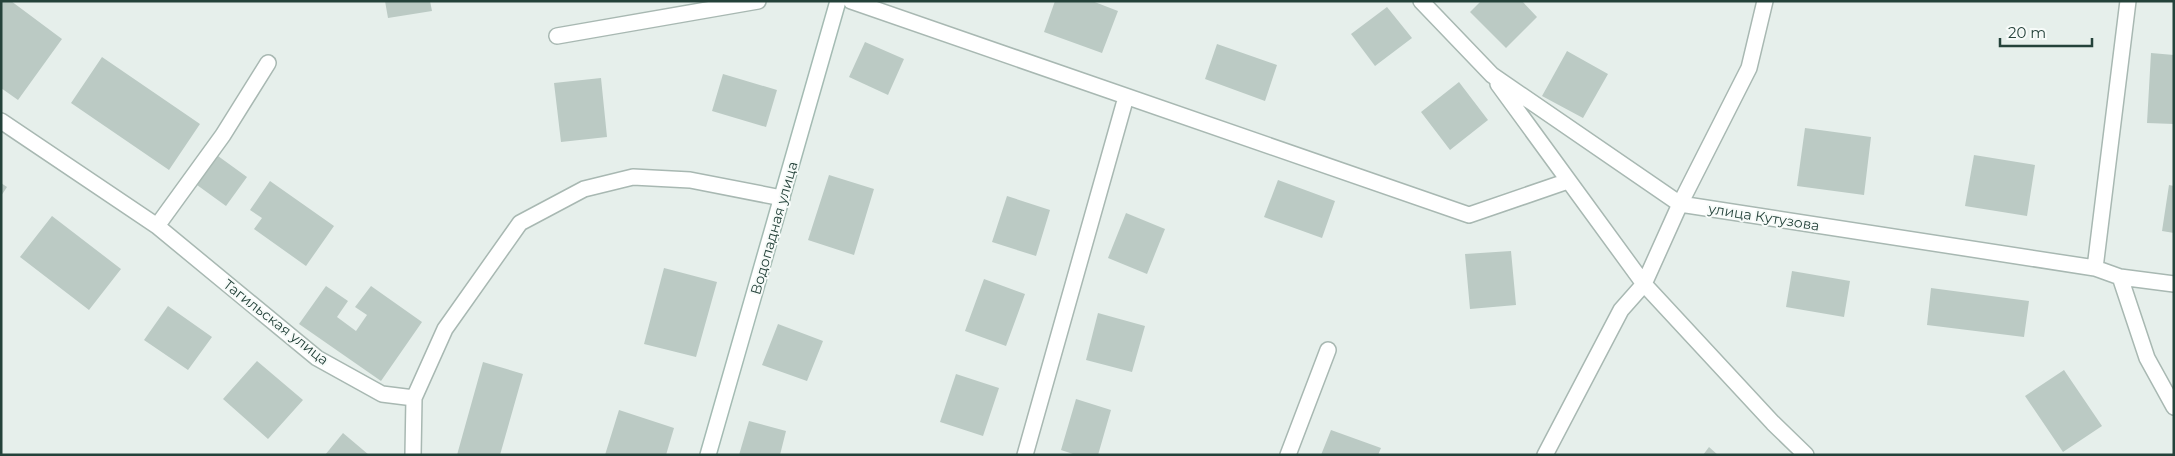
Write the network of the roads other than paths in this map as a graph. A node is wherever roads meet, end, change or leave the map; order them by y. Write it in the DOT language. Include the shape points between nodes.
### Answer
graph roads {
  1 [pos="758,1"];
  2 [pos="838,1"];
  3 [pos="851,1"];
  4 [pos="1421,1"];
  5 [pos="1765,1"];
  6 [pos="2128,1"];
  7 [pos="557,36"];
  8 [pos="268,63"];
  9 [pos="1492,75"];
  10 [pos="1126,97"];
  11 [pos="1,121"];
  12 [pos="1568,180"];
  13 [pos="782,198"];
  14 [pos="1680,204"];
  15 [pos="157,226"];
  16 [pos="2095,268"];
  17 [pos="2120,277"];
  18 [pos="1644,284"];
  19 [pos="2174,284"];
  20 [pos="1328,350"];
  21 [pos="414,398"];
  22 [pos="2174,407"];
  23 [pos="413,455"];
  24 [pos="708,455"];
  25 [pos="1025,455"];
  26 [pos="1288,455"];
  27 [pos="1545,455"];
  28 [pos="1806,455"];
  1 -- 7 [label="street"];
  2 -- 13 [label="street, Водопадная улица"];
  3 -- 10 [label="street"];
  4 -- 9 [label="street, улица Кутузова"];
  5 -- 14 [label="street" via="1749,68"];
  6 -- 16 [label="street"];
  8 -- 15 [label="street" via="223,135"];
  9 -- 12 [label="street"];
  9 -- 14 [label="street, улица Кутузова"];
  10 -- 12 [label="street" via="1469,215"];
  10 -- 25 [label="street"];
  11 -- 15 [label="street, Тагильская улица"];
  12 -- 18 [label="street"];
  13 -- 21 [label="street" via="690,180 633,177 584,189 520,223 444,329"];
  13 -- 24 [label="street, Водопадная улица"];
  14 -- 16 [label="street, улица Кутузова"];
  14 -- 18 [label="street"];
  15 -- 21 [label="street, Тагильская улица" via="317,358 382,394"];
  16 -- 17 [label="street, улица Кутузова"];
  17 -- 19 [label="street, улица Кутузова"];
  17 -- 22 [label="street" via="2147,358"];
  18 -- 27 [label="street" via="1621,310"];
  18 -- 28 [label="street" via="1772,423"];
  20 -- 26 [label="street"];
  21 -- 23 [label="street"];
}
